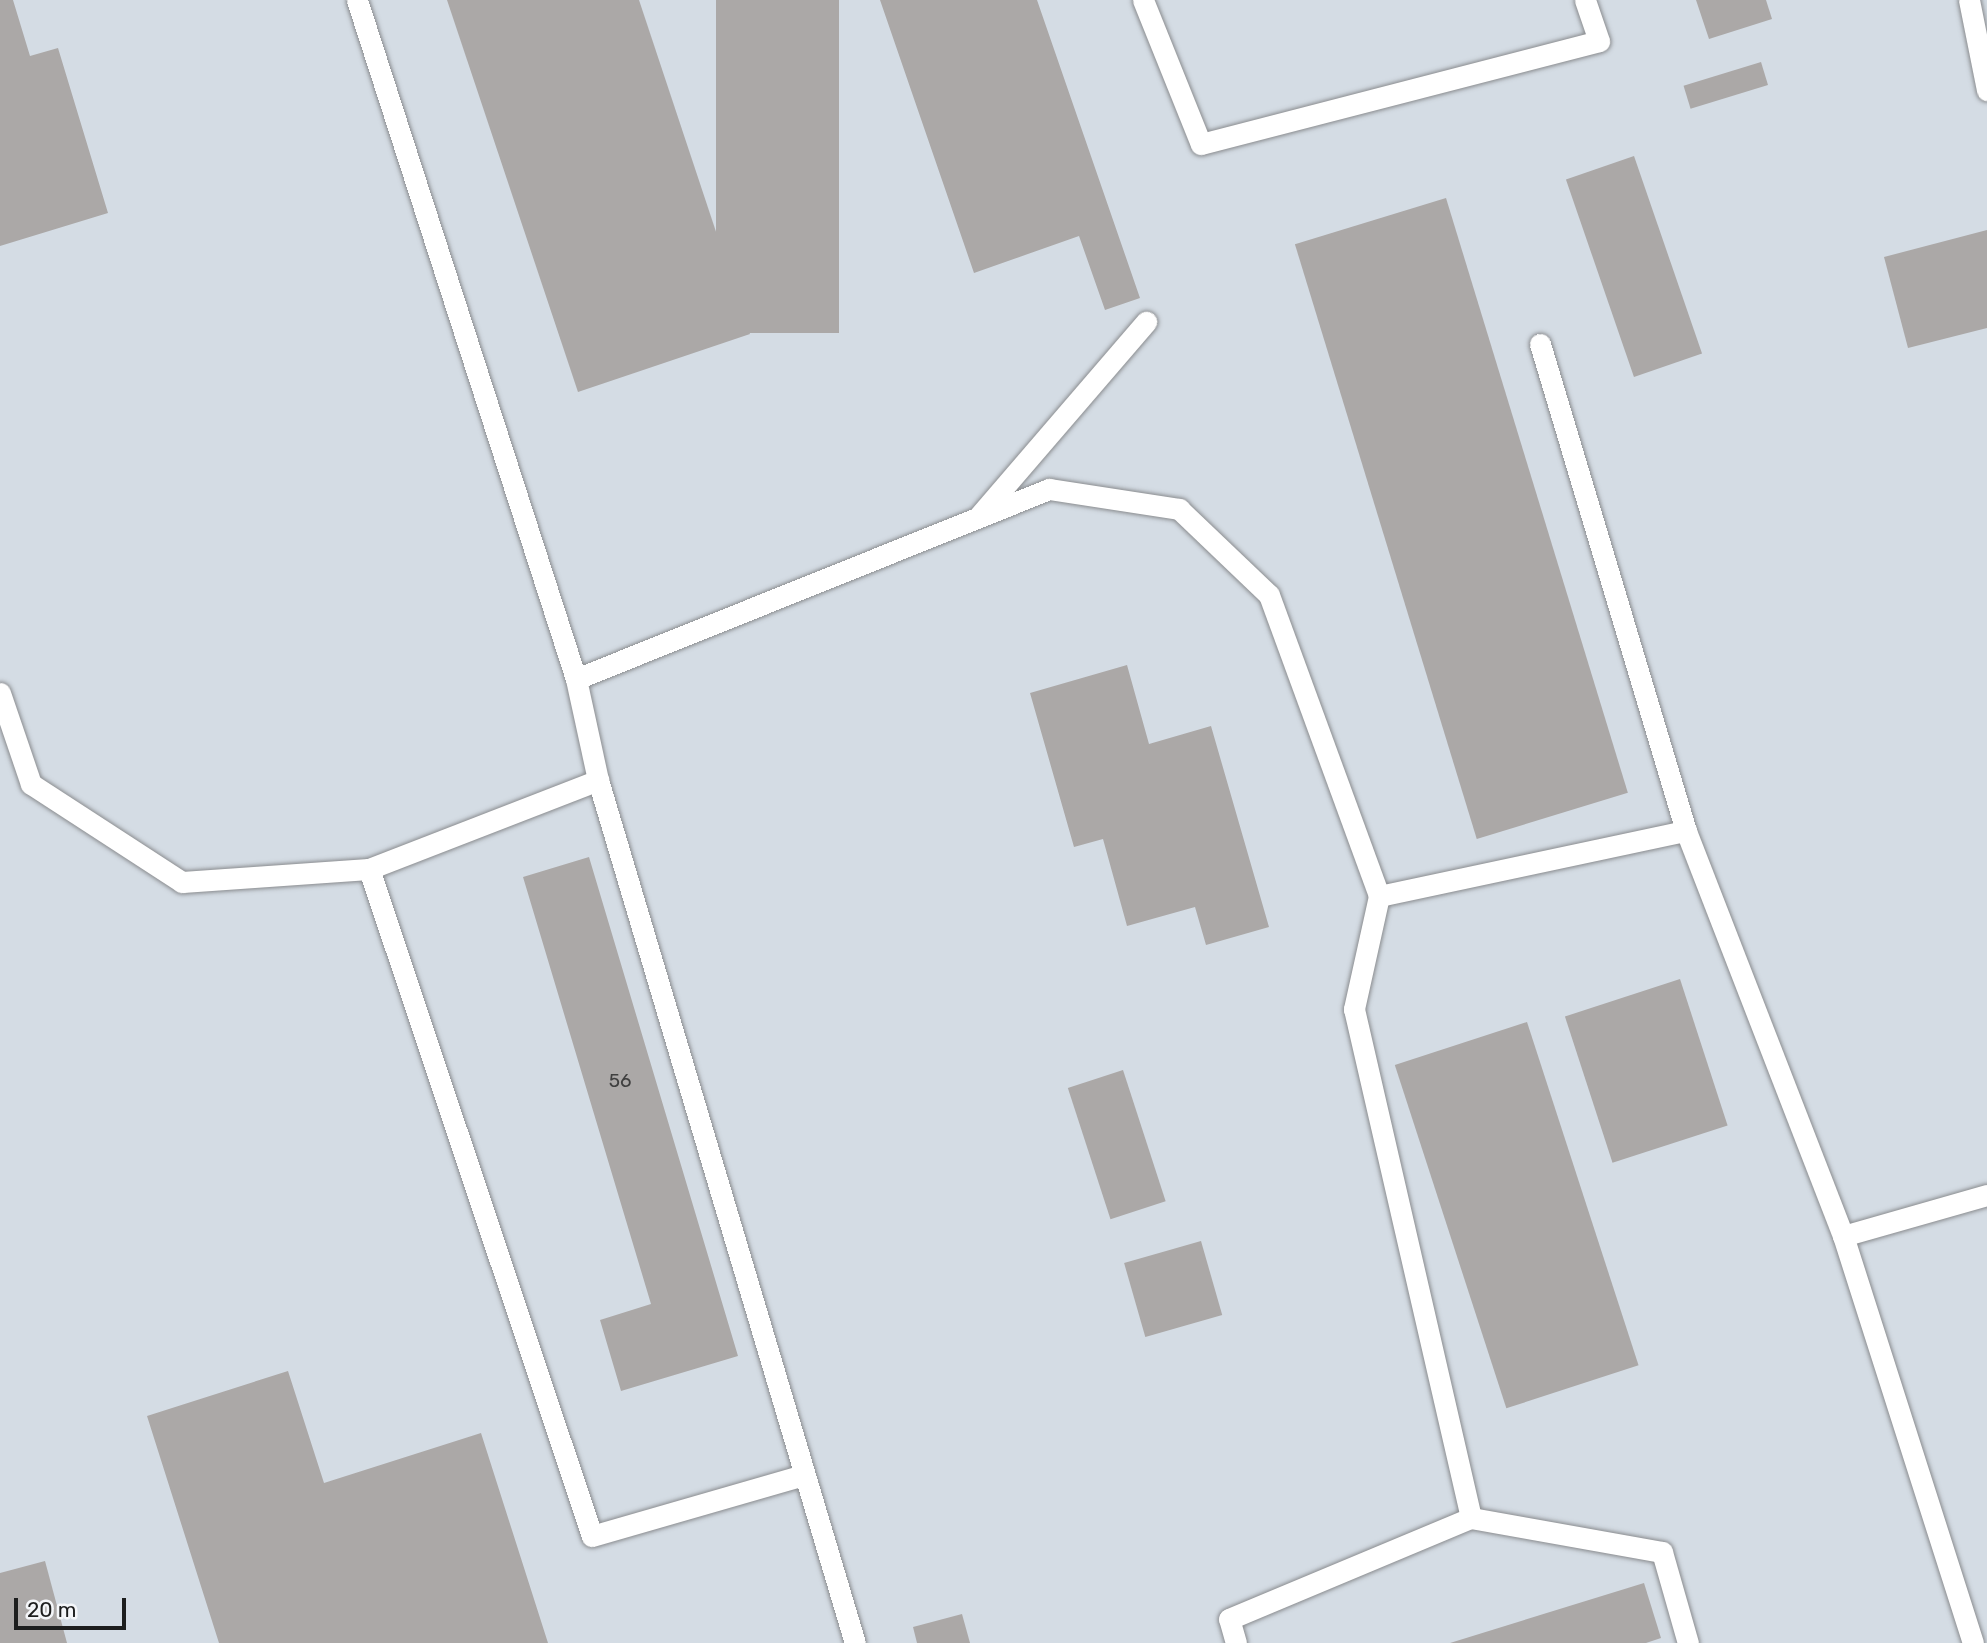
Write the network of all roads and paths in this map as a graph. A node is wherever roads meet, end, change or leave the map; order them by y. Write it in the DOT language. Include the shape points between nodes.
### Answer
graph roads {
  1 [pos="357,0"];
  2 [pos="1143,0"];
  3 [pos="1585,0"];
  4 [pos="1969,0"];
  5 [pos="1987,90"];
  6 [pos="1146,322"];
  7 [pos="1540,344"];
  8 [pos="978,516"];
  9 [pos="576,678"];
  10 [pos="0,693"];
  11 [pos="598,780"];
  12 [pos="1686,831"];
  13 [pos="369,869"];
  14 [pos="1379,896"];
  15 [pos="1987,1195"];
  16 [pos="1843,1236"];
  17 [pos="803,1475"];
  18 [pos="1471,1518"];
  19 [pos="855,1643"];
  20 [pos="1236,1643"];
  21 [pos="1688,1643"];
  22 [pos="1973,1643"];
  1 -- 9 [label="lane"];
  2 -- 3 [label="lane" via="1201,144 1599,41"];
  4 -- 5 [label="lane"];
  6 -- 8 [label="lane"];
  7 -- 12 [label="lane"];
  8 -- 9 [label="lane"];
  8 -- 14 [label="lane" via="1049,489 1179,509 1269,595"];
  9 -- 11 [label="lane"];
  10 -- 13 [label="lane" via="31,784 182,882"];
  11 -- 13 [label="lane"];
  11 -- 17 [label="lane"];
  12 -- 14 [label="lane"];
  12 -- 16 [label="lane"];
  13 -- 17 [label="lane" via="592,1535"];
  14 -- 18 [label="lane" via="1354,1009"];
  15 -- 16 [label="lane"];
  16 -- 22 [label="lane"];
  17 -- 19 [label="lane"];
  18 -- 20 [label="lane" via="1229,1619"];
  18 -- 21 [label="lane" via="1662,1552"];
}
